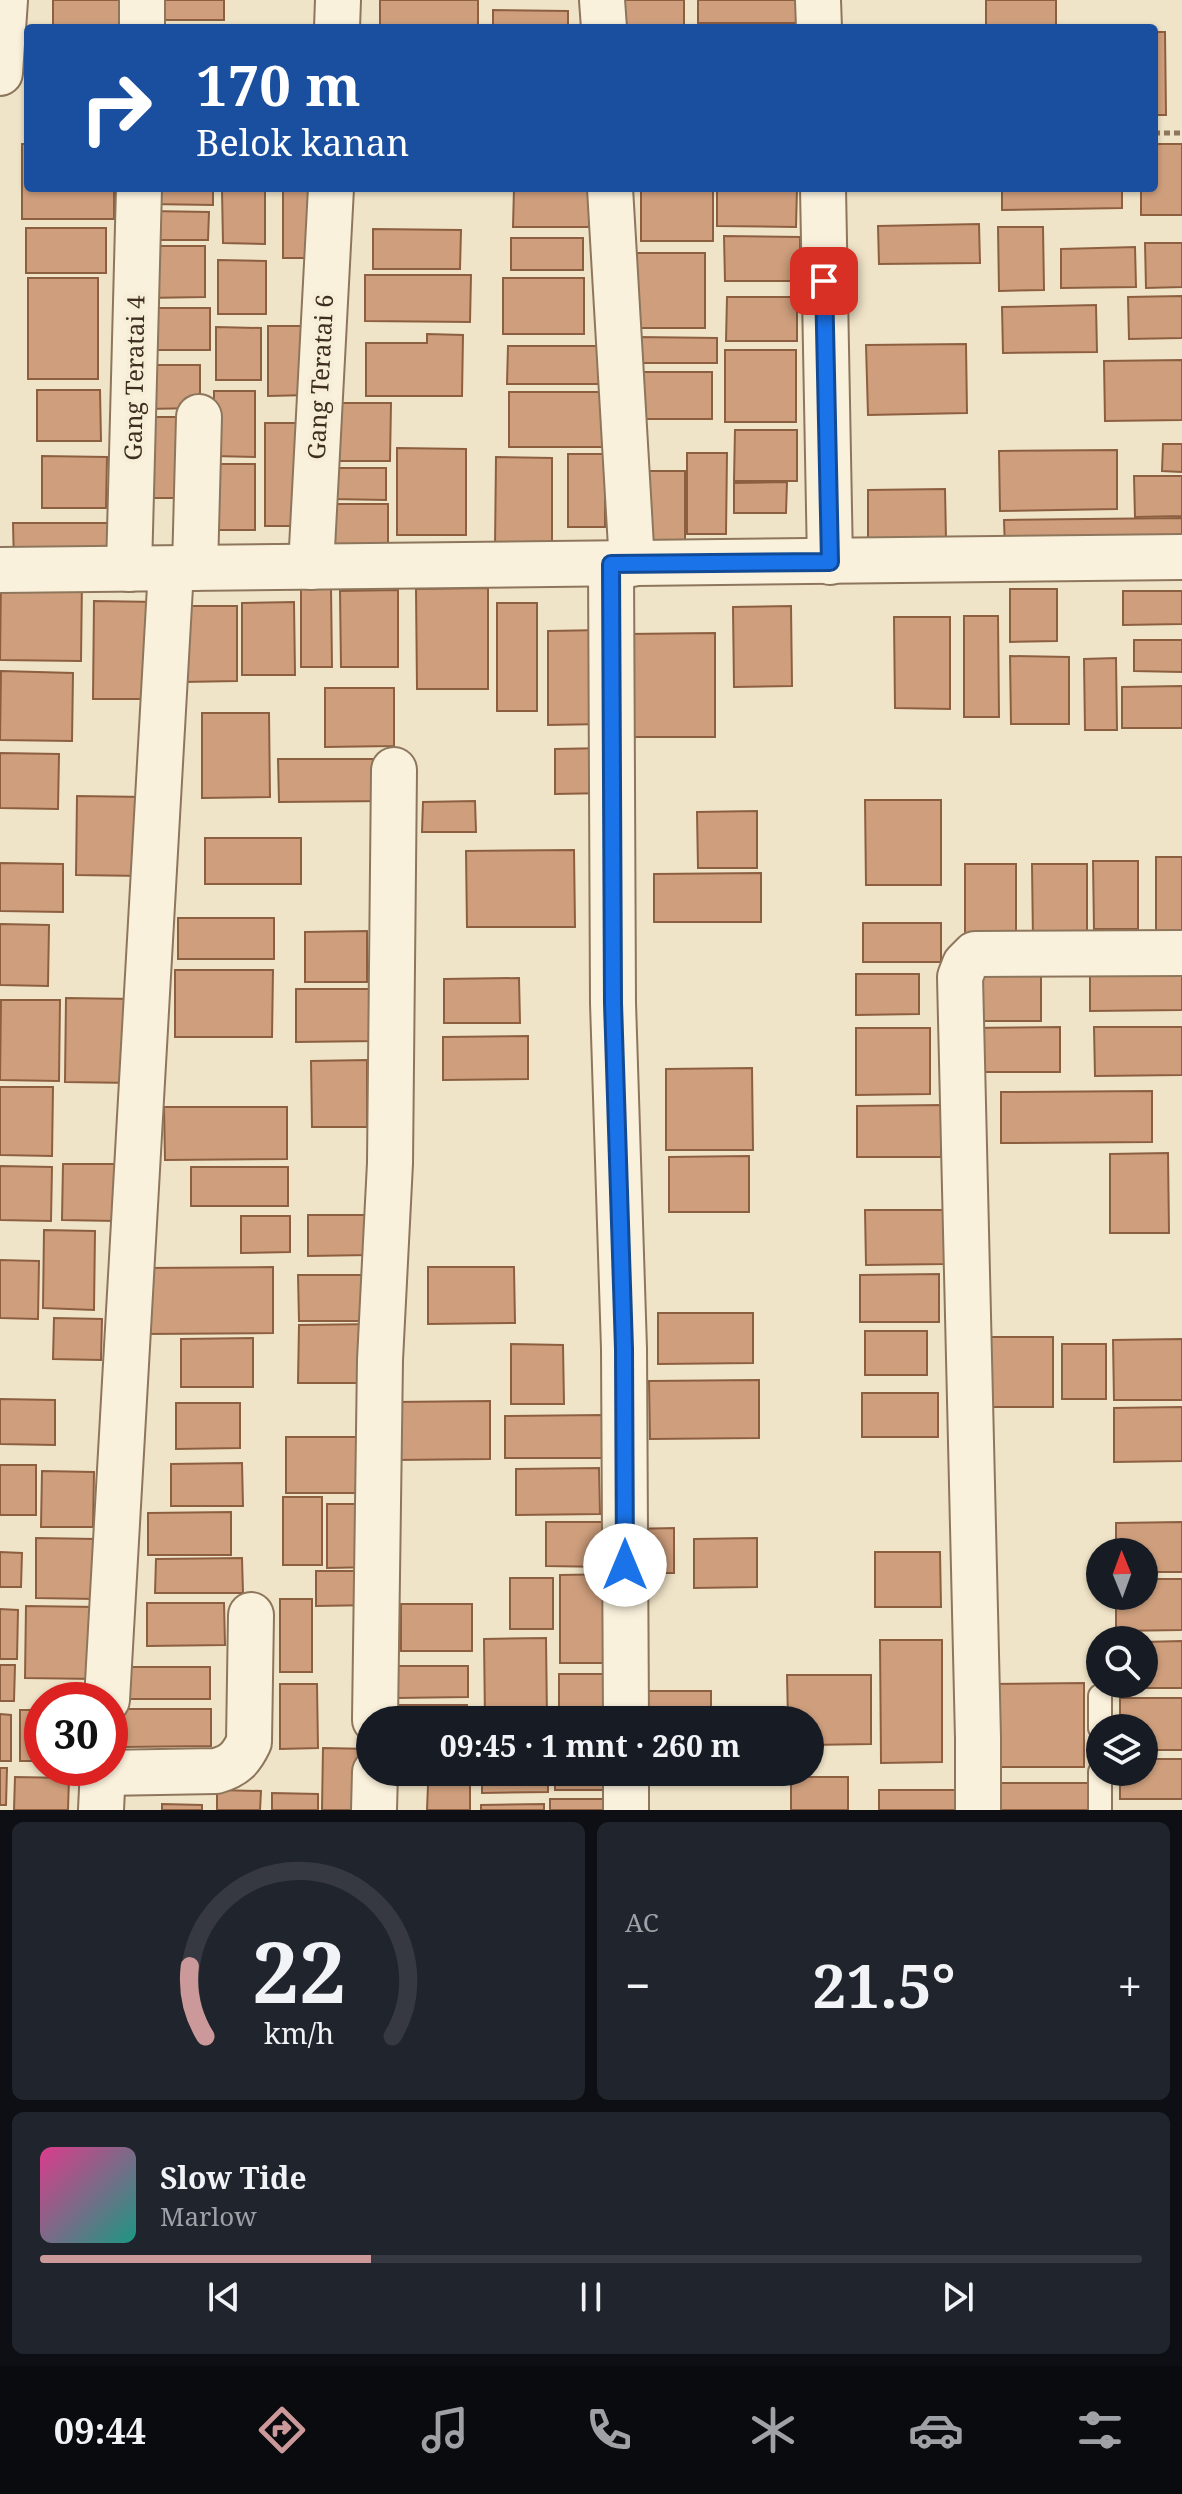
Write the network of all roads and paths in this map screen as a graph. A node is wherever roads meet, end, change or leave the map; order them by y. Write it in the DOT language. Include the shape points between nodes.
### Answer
graph roads {
  1 [pos="5,0"];
  2 [pos="142,0"];
  3 [pos="338,0"];
  4 [pos="602,0"];
  5 [pos="818,0"];
  6 [pos="142,24"];
  7 [pos="337,24"];
  8 [pos="604,24"];
  9 [pos="819,24"];
  10 [pos="0,73"];
  11 [pos="1158,133"];
  12 [pos="1182,133"];
  13 [pos="139,192"];
  14 [pos="331,192"];
  15 [pos="610,192"];
  16 [pos="823,192"];
  17 [pos="199,417"];
  18 [pos="1182,557"];
  19 [pos="830,562"];
  20 [pos="622,564"];
  21 [pos="311,567"];
  22 [pos="165,569"];
  23 [pos="0,570"];
  24 [pos="394,770"];
  25 [pos="1182,953"];
  26 [pos="251,1615"];
  27 [pos="108,1682"];
  28 [pos="375,1706"];
  29 [pos="626,1706"];
  30 [pos="128,1781"];
  31 [pos="375,1786"];
  32 [pos="626,1786"];
  33 [pos="1100,1786"];
  34 [pos="374,1810"];
  35 [pos="626,1810"];
  36 [pos="978,1810"];
  37 [pos="1100,1810"];
  1 -- 10 [label="street"];
  2 -- 6 [label="street"];
  3 -- 7 [label="street"];
  4 -- 8 [label="street"];
  5 -- 9 [label="street"];
  11 -- 12 [label="path"];
  13 -- 22 [label="street, Gang Teratai 4" via="137,357"];
  14 -- 21 [label="street, Gang Teratai 6"];
  15 -- 20 [label="street"];
  16 -- 19 [label="street"];
  17 -- 22 [label="street"];
  18 -- 19 [label="street"];
  19 -- 20 [label="street"];
  20 -- 21 [label="street"];
  20 -- 29 [label="street" via="613,1003 624,1349"];
  21 -- 22 [label="street"];
  22 -- 23 [label="street"];
  22 -- 27 [label="street"];
  24 -- 28 [label="street"];
  25 -- 36 [label="street" via="975,954 960,977"];
  26 -- 30 [label="street" via="249,1742 242,1757 216,1771"];
  31 -- 34 [label="street"];
  32 -- 35 [label="street"];
  33 -- 37 [label="lane"];
}
